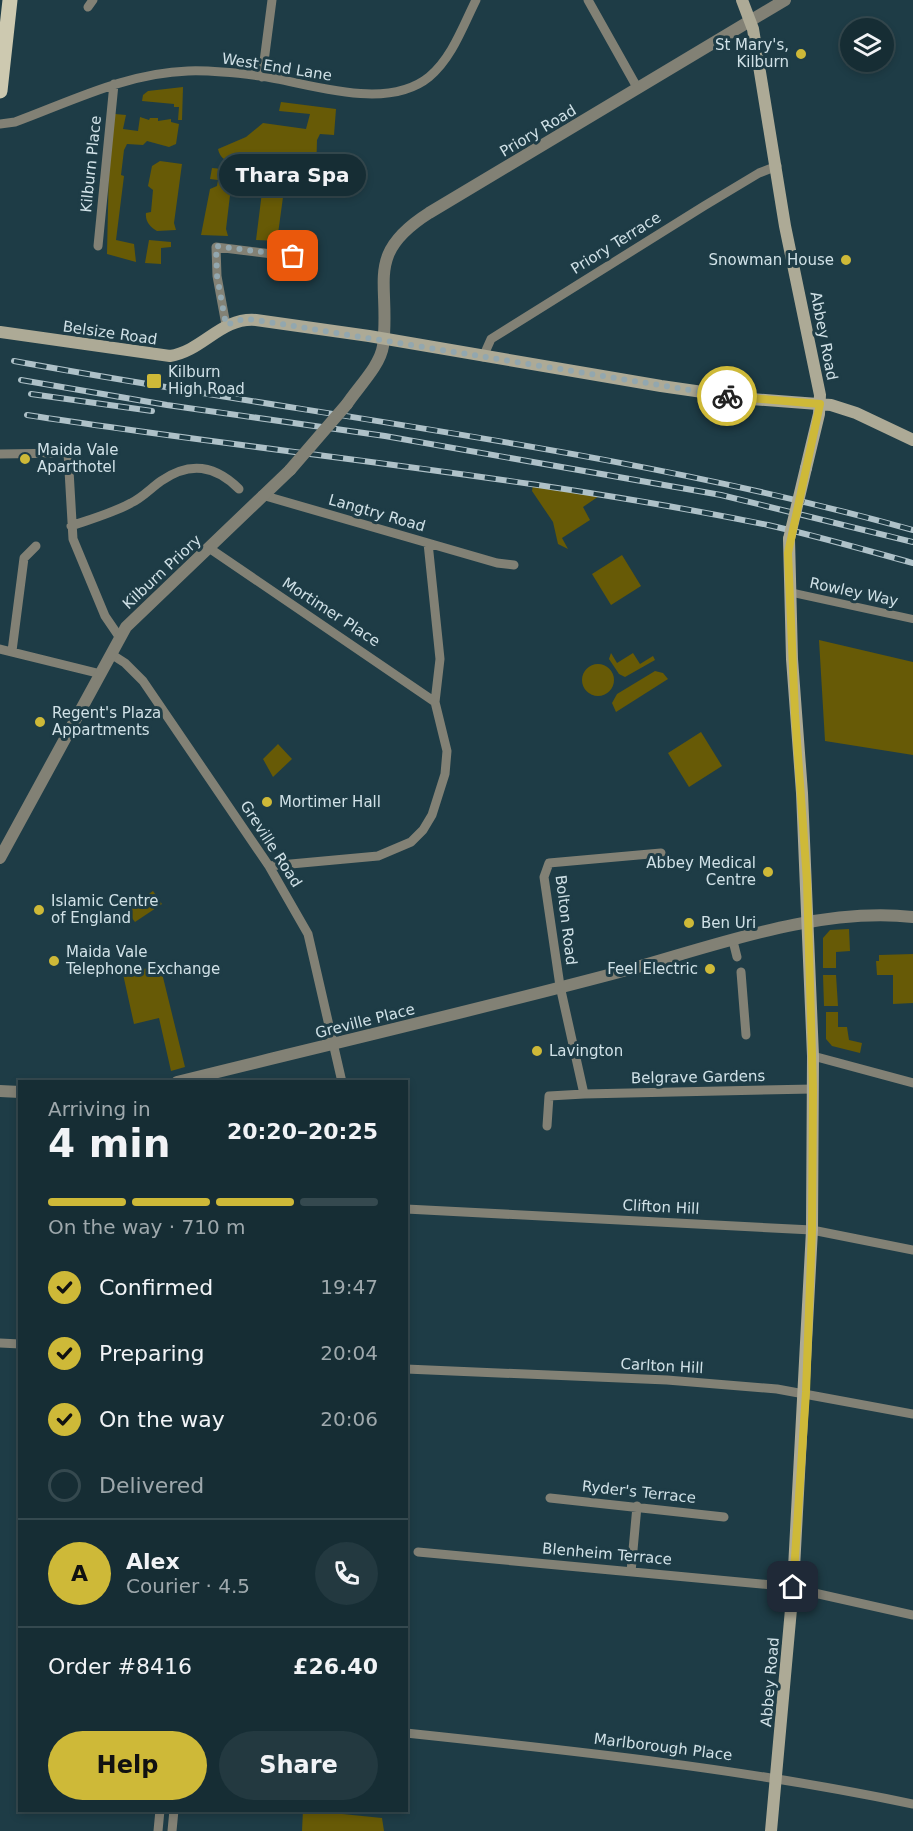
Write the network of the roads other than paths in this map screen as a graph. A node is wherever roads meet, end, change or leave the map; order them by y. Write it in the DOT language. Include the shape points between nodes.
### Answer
graph roads {
  1 [pos="10,0"];
  2 [pos="272,0"];
  3 [pos="476,0"];
  4 [pos="588,0"];
  5 [pos="742,0"];
  6 [pos="785,0"];
  7 [pos="751,20"];
  8 [pos="2,48"];
  9 [pos="262,77"];
  10 [pos="114,84"];
  11 [pos="638,89"];
  12 [pos="0,91"];
  13 [pos="0,124"];
  14 [pos="777,166"];
  15 [pos="98,246"];
  16 [pos="312,268"];
  17 [pos="226,325"];
  18 [pos="0,332"];
  19 [pos="383,338"];
  20 [pos="483,357"];
  21 [pos="820,404"];
  22 [pos="913,440"];
  23 [pos="0,454"];
  24 [pos="239,489"];
  25 [pos="262,495"];
  26 [pos="71,526"];
  27 [pos="428,543"];
  28 [pos="36,546"];
  29 [pos="210,548"];
  30 [pos="514,565"];
  31 [pos="789,592"];
  32 [pos="913,619"];
  33 [pos="120,638"];
  34 [pos="0,649"];
  35 [pos="12,651"];
  36 [pos="111,654"];
  37 [pos="101,674"];
  38 [pos="435,702"];
  39 [pos="661,853"];
  40 [pos="0,858"];
  41 [pos="269,866"];
  42 [pos="913,917"];
  43 [pos="808,921"];
  44 [pos="733,942"];
  45 [pos="737,957"];
  46 [pos="741,972"];
  47 [pos="560,986"];
  48 [pos="746,1035"];
  49 [pos="334,1044"];
  50 [pos="813,1056"];
  51 [pos="185,1080"];
  52 [pos="342,1080"];
  53 [pos="913,1083"];
  54 [pos="813,1089"];
  55 [pos="0,1091"];
  56 [pos="18,1092"];
  57 [pos="584,1094"];
  58 [pos="547,1126"];
  59 [pos="408,1209"];
  60 [pos="812,1230"];
  61 [pos="913,1250"];
  62 [pos="0,1343"];
  63 [pos="18,1344"];
  64 [pos="408,1369"];
  65 [pos="806,1392"];
  66 [pos="913,1414"];
  67 [pos="550,1498"];
  68 [pos="637,1506"];
  69 [pos="724,1517"];
  70 [pos="418,1552"];
  71 [pos="631,1572"];
  72 [pos="793,1587"];
  73 [pos="913,1615"];
  74 [pos="408,1733"];
  75 [pos="776,1777"];
  76 [pos="913,1804"];
  77 [pos="160,1812"];
  78 [pos="174,1812"];
  79 [pos="158,1831"];
  80 [pos="172,1831"];
  81 [pos="771,1831"];
  1 -- 8 [label="main road"];
  2 -- 9 [label="street"];
  3 -- 9 [label="street, West End Lane" via="444,62 414,87 386,92 341,92"];
  4 -- 11 [label="street"];
  5 -- 7 [label="main road, Abbey Road"];
  6 -- 7 [label="street, Priory Road"];
  7 -- 11 [label="street, Priory Road"];
  7 -- 14 [label="main road, Abbey Road"];
  8 -- 12 [label="main road"];
  9 -- 10 [label="street, West End Lane" via="190,71 149,73"];
  10 -- 13 [label="street, West End Lane" via="15,122"];
  10 -- 15 [label="street, Kilburn Place"];
  11 -- 19 [label="street, Priory Road" via="399,234 384,272"];
  14 -- 20 [label="street, Priory Terrace" via="704,206 491,339"];
  14 -- 21 [label="main road, Abbey Road"];
  16 -- 17 [label="street" via="312,259 216,246"];
  17 -- 18 [label="main road, Belsize Road" via="188,351 170,356"];
  17 -- 19 [label="main road, Belsize Road" via="243,319 256,320"];
  19 -- 20 [label="main road, Belsize Road"];
  19 -- 25 [label="street, Kilburn Priory, bridge" via="379,355 347,404 290,470"];
  20 -- 21 [label="main road, Belsize Road" via="751,399"];
  21 -- 22 [label="main road, Belsize Road" via="848,410"];
  21 -- 31 [label="main road, Abbey Road, bridge" via="789,539"];
  23 -- 26 [label="street" via="68,453"];
  24 -- 26 [label="street" via="226,476 209,469 190,468 162,480 132,503"];
  25 -- 27 [label="street, Langtry Road"];
  25 -- 29 [label="street, Kilburn Priory"];
  26 -- 33 [label="street" via="105,616"];
  27 -- 30 [label="street, Langtry Road"];
  27 -- 38 [label="street" via="440,659"];
  28 -- 35 [label="street" via="24,558"];
  29 -- 33 [label="street, Kilburn Priory" via="126,627"];
  29 -- 38 [label="street, Mortimer Place"];
  31 -- 32 [label="street, Rowley Way"];
  31 -- 43 [label="main road, Abbey Road"];
  33 -- 36 [label="street, Kilburn Priory"];
  34 -- 35 [label="street"];
  35 -- 37 [label="street"];
  36 -- 37 [label="street, Kilburn Priory"];
  36 -- 41 [label="street, Greville Road" via="143,681"];
  37 -- 40 [label="street, Kilburn Priory"];
  38 -- 41 [label="street" via="447,751 445,774 432,815 411,842 378,856"];
  39 -- 47 [label="street, Bolton Road" via="549,863 544,877"];
  41 -- 49 [label="street, Greville Road" via="308,934"];
  42 -- 43 [label="street, Greville Place"];
  43 -- 44 [label="street, Greville Place"];
  43 -- 50 [label="main road, Abbey Road"];
  44 -- 45 [label="street"];
  44 -- 47 [label="street, Greville Place"];
  46 -- 48 [label="street"];
  47 -- 49 [label="street, Greville Place"];
  47 -- 57 [label="street"];
  49 -- 51 [label="street, Greville Place"];
  49 -- 52 [label="street, Greville Road"];
  50 -- 53 [label="street"];
  50 -- 54 [label="main road, Abbey Road"];
  54 -- 57 [label="street, Belgrave Gardens"];
  54 -- 60 [label="main road, Abbey Road"];
  55 -- 56 [label="street"];
  57 -- 58 [label="street, Belgrave Gardens" via="549,1096"];
  59 -- 60 [label="street, Clifton Hill"];
  60 -- 61 [label="street, Clifton Hill"];
  60 -- 65 [label="main road, Abbey Road"];
  62 -- 63 [label="street"];
  64 -- 65 [label="street, Carlton Hill" via="667,1380"];
  65 -- 66 [label="street, Carlton Hill"];
  65 -- 72 [label="main road, Abbey Road"];
  67 -- 68 [label="street, Ryder's Terrace"];
  68 -- 69 [label="street, Ryder's Terrace"];
  68 -- 71 [label="street"];
  70 -- 71 [label="street, Blenheim Terrace"];
  71 -- 72 [label="street, Blenheim Terrace"];
  72 -- 73 [label="street, Blenheim Terrace"];
  72 -- 75 [label="main road, Abbey Road"];
  74 -- 75 [label="street, Marlborough Place"];
  75 -- 76 [label="street, Marlborough Place"];
  75 -- 81 [label="main road, Abbey Road"];
  77 -- 79 [label="street"];
  78 -- 80 [label="street"];
}
